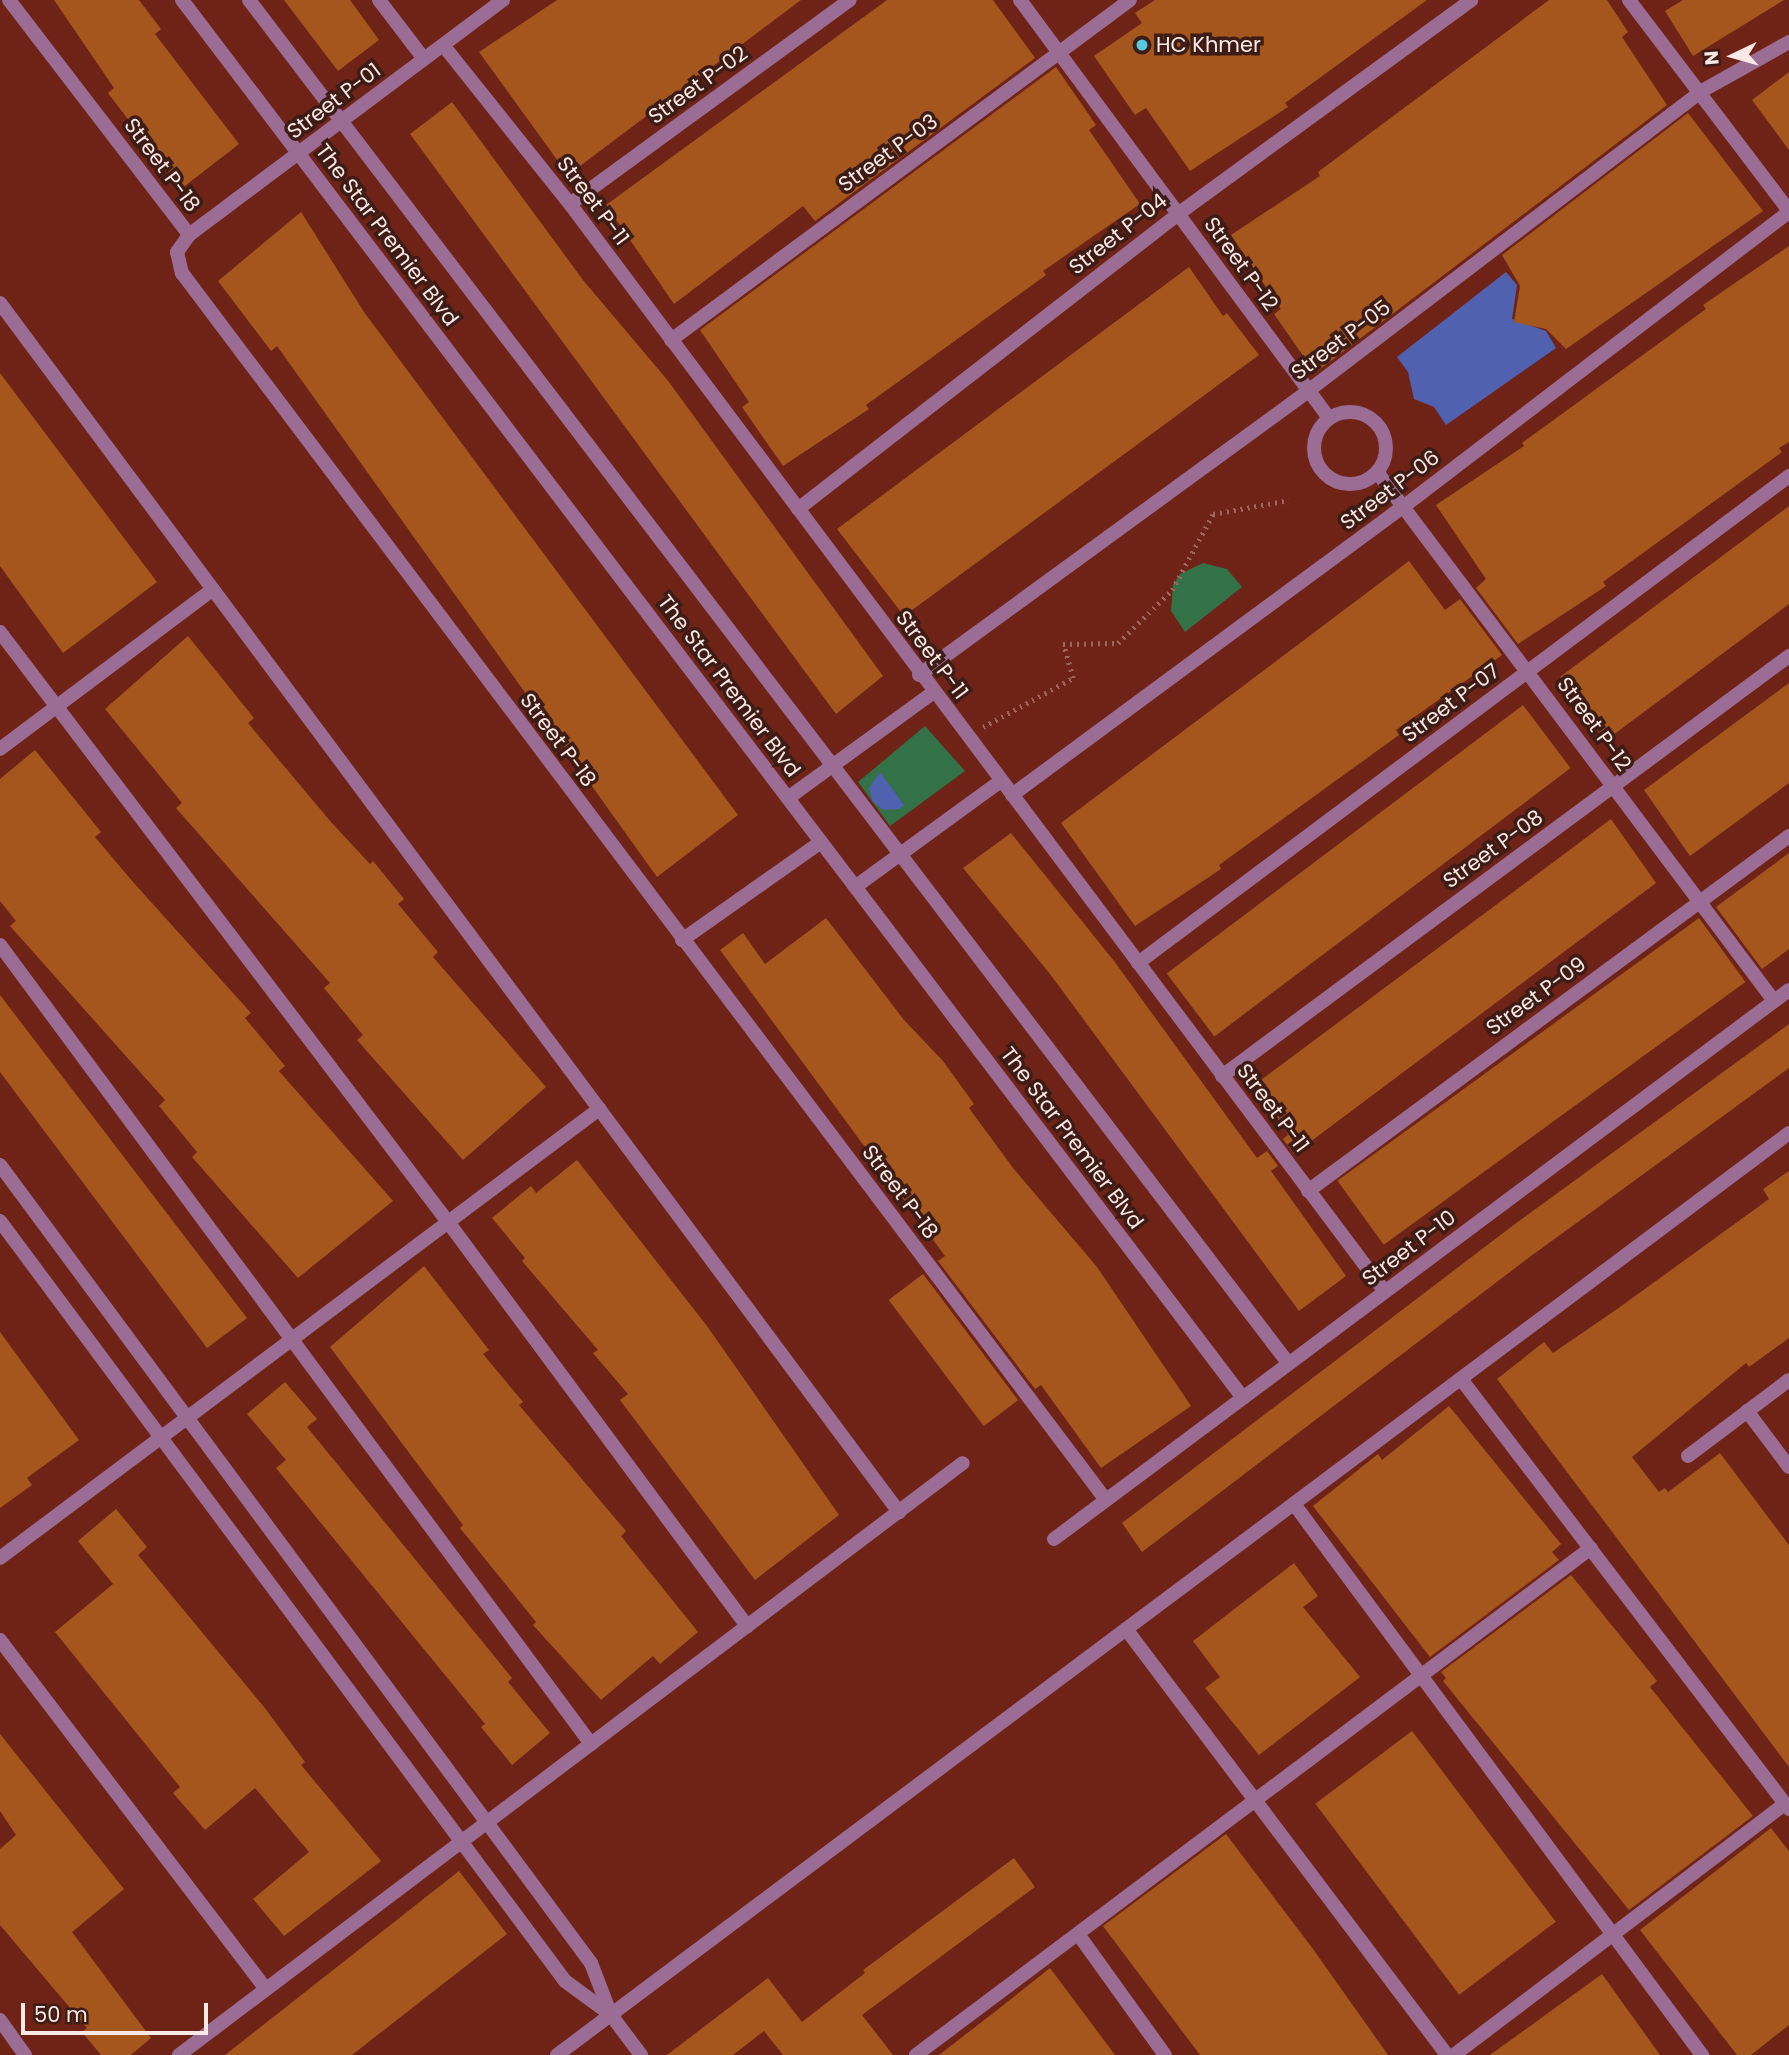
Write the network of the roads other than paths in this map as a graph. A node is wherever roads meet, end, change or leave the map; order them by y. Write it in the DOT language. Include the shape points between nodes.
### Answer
graph roads {
  1 [pos="9,0"];
  2 [pos="183,0"];
  3 [pos="249,0"];
  4 [pos="379,0"];
  5 [pos="503,0"];
  6 [pos="850,0"];
  7 [pos="1020,0"];
  8 [pos="1130,0"];
  9 [pos="1471,0"];
  10 [pos="1629,0"];
  11 [pos="1789,42"];
  12 [pos="443,45"];
  13 [pos="1059,53"];
  14 [pos="424,59"];
  15 [pos="1700,92"];
  16 [pos="341,121"];
  17 [pos="298,153"];
  18 [pos="570,204"];
  19 [pos="1789,212"];
  20 [pos="1178,214"];
  21 [pos="189,235"];
  22 [pos="0,303"];
  23 [pos="671,340"];
  24 [pos="1308,391"];
  25 [pos="1329,418"];
  26 [pos="1377,472"];
  27 [pos="1789,476"];
  28 [pos="1403,508"];
  29 [pos="798,509"];
  30 [pos="213,589"];
  31 [pos="0,632"];
  32 [pos="1789,656"];
  33 [pos="1529,671"];
  34 [pos="919,675"];
  35 [pos="934,692"];
  36 [pos="56,707"];
  37 [pos="0,749"];
  38 [pos="833,766"];
  39 [pos="1001,781"];
  40 [pos="1613,787"];
  41 [pos="1012,795"];
  42 [pos="788,798"];
  43 [pos="1789,836"];
  44 [pos="821,842"];
  45 [pos="900,854"];
  46 [pos="855,887"];
  47 [pos="1699,902"];
  48 [pos="682,940"];
  49 [pos="0,945"];
  50 [pos="1138,963"];
  51 [pos="1789,990"];
  52 [pos="1774,1002"];
  53 [pos="1222,1076"];
  54 [pos="599,1109"];
  55 [pos="1789,1133"];
  56 [pos="0,1164"];
  57 [pos="1308,1191"];
  58 [pos="0,1221"];
  59 [pos="448,1222"];
  60 [pos="1385,1292"];
  61 [pos="292,1339"];
  62 [pos="1288,1363"];
  63 [pos="1461,1378"];
  64 [pos="1789,1380"];
  65 [pos="1243,1398"];
  66 [pos="1748,1411"];
  67 [pos="187,1417"];
  68 [pos="161,1437"];
  69 [pos="1688,1456"];
  70 [pos="963,1463"];
  71 [pos="1789,1467"];
  72 [pos="1106,1500"];
  73 [pos="1294,1504"];
  74 [pos="899,1512"];
  75 [pos="1054,1539"];
  76 [pos="1591,1548"];
  77 [pos="0,1558"];
  78 [pos="747,1626"];
  79 [pos="1126,1629"];
  80 [pos="0,1640"];
  81 [pos="1421,1676"];
  82 [pos="591,1744"];
  83 [pos="1255,1801"];
  84 [pos="1787,1806"];
  85 [pos="487,1822"];
  86 [pos="462,1842"];
  87 [pos="1078,1934"];
  88 [pos="1613,1934"];
  89 [pos="266,1989"];
  90 [pos="611,2015"];
  91 [pos="0,2020"];
  92 [pos="25,2055"];
  93 [pos="179,2055"];
  94 [pos="557,2055"];
  95 [pos="641,2055"];
  96 [pos="916,2055"];
  97 [pos="1165,2055"];
  98 [pos="1447,2055"];
  99 [pos="1454,2055"];
  100 [pos="1702,2055"];
  1 -- 21 [label="street, Street P-18"];
  2 -- 17 [label="street, The Star Premier Blvd"];
  3 -- 16 [label="street, The Star Premier Blvd"];
  4 -- 14 [label="street"];
  5 -- 12 [label="street, Street P-01"];
  6 -- 18 [label="street, Street P-02"];
  7 -- 13 [label="street, Street P-12"];
  8 -- 13 [label="street, Street P-03"];
  9 -- 20 [label="street, Street P-04"];
  10 -- 15 [label="street"];
  11 -- 15 [label="street, Street P-05"];
  12 -- 14 [label="street, Street P-01"];
  12 -- 18 [label="street, Street P-11"];
  13 -- 20 [label="street, Street P-12"];
  13 -- 23 [label="street, Street P-03"];
  14 -- 16 [label="street, Street P-01"];
  15 -- 19 [label="street"];
  15 -- 24 [label="street, Street P-05"];
  16 -- 17 [label="street, Street P-01"];
  16 -- 38 [label="street, The Star Premier Blvd"];
  17 -- 21 [label="street, Street P-01"];
  17 -- 42 [label="street, The Star Premier Blvd"];
  18 -- 23 [label="street, Street P-11"];
  19 -- 28 [label="street, Street P-06"];
  20 -- 24 [label="street, Street P-12"];
  20 -- 29 [label="street, Street P-04"];
  21 -- 48 [label="street, Street P-18" via="177,252 182,273"];
  22 -- 30 [label="street"];
  23 -- 29 [label="street, Street P-11"];
  24 -- 25 [label="street, Street P-12"];
  24 -- 34 [label="street, Street P-05"];
  25 -- 26 [label="street" via="1345,412 1362,414 1377,424 1385,439 1385,457"];
  25 -- 26 [label="street" via="1317,432 1314,448 1317,465 1329,479 1345,485 1363,482"];
  26 -- 28 [label="street, Street P-12"];
  27 -- 33 [label="street, Street P-07"];
  28 -- 33 [label="street, Street P-12"];
  28 -- 41 [label="street, Street P-06"];
  29 -- 34 [label="street, Street P-11"];
  30 -- 36 [label="street"];
  30 -- 54 [label="street"];
  31 -- 36 [label="street"];
  32 -- 40 [label="street, Street P-08"];
  33 -- 40 [label="street, Street P-12"];
  33 -- 50 [label="street, Street P-07"];
  34 -- 35 [label="street, Street P-11"];
  35 -- 38 [label="street"];
  35 -- 39 [label="street, Street P-11"];
  36 -- 37 [label="street"];
  36 -- 59 [label="street"];
  38 -- 42 [label="street"];
  38 -- 45 [label="street, The Star Premier Blvd"];
  39 -- 41 [label="street, Street P-11"];
  39 -- 45 [label="street"];
  40 -- 47 [label="street, Street P-12"];
  40 -- 53 [label="street, Street P-08"];
  41 -- 50 [label="street, Street P-11"];
  42 -- 44 [label="street, The Star Premier Blvd"];
  43 -- 47 [label="street, Street P-09"];
  44 -- 46 [label="street, The Star Premier Blvd"];
  44 -- 48 [label="street"];
  45 -- 46 [label="street"];
  45 -- 62 [label="street, The Star Premier Blvd"];
  46 -- 65 [label="street, The Star Premier Blvd"];
  47 -- 52 [label="street, Street P-12"];
  47 -- 57 [label="street, Street P-09"];
  48 -- 72 [label="street, Street P-18"];
  49 -- 61 [label="street"];
  50 -- 53 [label="street, Street P-11"];
  51 -- 52 [label="street, Street P-10"];
  52 -- 60 [label="street, Street P-10"];
  53 -- 57 [label="street, Street P-11"];
  54 -- 59 [label="street"];
  54 -- 74 [label="street"];
  55 -- 63 [label="street"];
  56 -- 67 [label="street"];
  57 -- 60 [label="street, Street P-11"];
  58 -- 68 [label="street"];
  59 -- 61 [label="street"];
  59 -- 78 [label="street"];
  60 -- 62 [label="street, Street P-10"];
  61 -- 67 [label="street"];
  61 -- 82 [label="street"];
  62 -- 65 [label="street, Street P-10"];
  63 -- 73 [label="street"];
  63 -- 76 [label="street"];
  64 -- 66 [label="street"];
  65 -- 72 [label="street, Street P-10"];
  66 -- 69 [label="street"];
  66 -- 71 [label="street"];
  67 -- 68 [label="street"];
  67 -- 85 [label="street"];
  68 -- 77 [label="street"];
  68 -- 86 [label="street"];
  70 -- 74 [label="street"];
  72 -- 75 [label="street, Street P-10"];
  73 -- 79 [label="street"];
  73 -- 81 [label="street"];
  74 -- 78 [label="street"];
  76 -- 81 [label="street"];
  76 -- 84 [label="street"];
  78 -- 82 [label="street"];
  79 -- 83 [label="street"];
  79 -- 90 [label="street"];
  80 -- 89 [label="street"];
  81 -- 83 [label="street"];
  81 -- 88 [label="street"];
  82 -- 85 [label="street"];
  83 -- 87 [label="street"];
  83 -- 98 [label="street"];
  84 -- 88 [label="street"];
  85 -- 86 [label="street"];
  85 -- 90 [label="street" via="591,1963"];
  86 -- 89 [label="street"];
  86 -- 90 [label="street" via="565,1980"];
  87 -- 96 [label="street"];
  87 -- 97 [label="street"];
  88 -- 99 [label="street"];
  88 -- 100 [label="street"];
  89 -- 93 [label="street"];
  90 -- 94 [label="street"];
  90 -- 95 [label="street"];
  91 -- 92 [label="street"];
}
